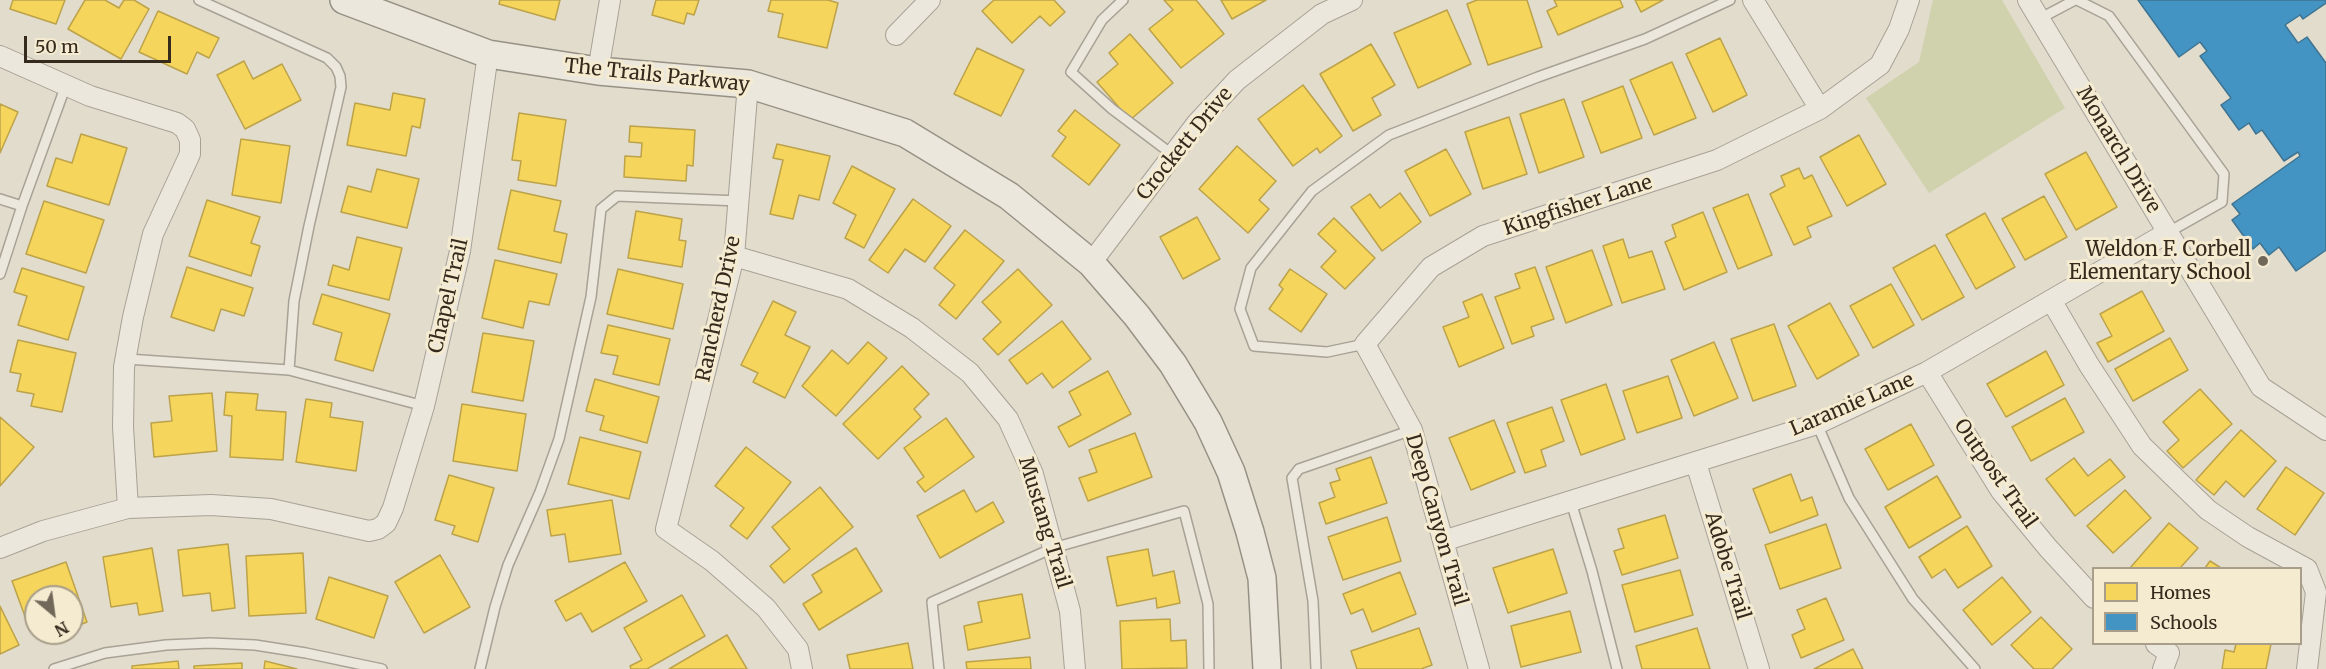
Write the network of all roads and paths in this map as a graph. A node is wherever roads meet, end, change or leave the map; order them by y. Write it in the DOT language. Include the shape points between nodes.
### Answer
graph roads {
  1 [pos="199,0"];
  2 [pos="344,0"];
  3 [pos="610,0"];
  4 [pos="930,0"];
  5 [pos="1123,0"];
  6 [pos="1352,0"];
  7 [pos="1730,0"];
  8 [pos="1753,0"];
  9 [pos="1909,0"];
  10 [pos="2028,0"];
  11 [pos="2076,0"];
  12 [pos="2039,19"];
  13 [pos="896,35"];
  14 [pos="488,54"];
  15 [pos="0,56"];
  16 [pos="598,71"];
  17 [pos="748,84"];
  18 [pos="66,85"];
  19 [pos="1820,109"];
  20 [pos="1173,155"];
  21 [pos="0,199"];
  22 [pos="739,201"];
  23 [pos="22,207"];
  24 [pos="2167,232"];
  25 [pos="734,256"];
  26 [pos="1091,262"];
  27 [pos="0,274"];
  28 [pos="2051,300"];
  29 [pos="1365,344"];
  30 [pos="127,358"];
  31 [pos="289,370"];
  32 [pos="1927,372"];
  33 [pos="424,406"];
  34 [pos="1817,424"];
  35 [pos="1412,430"];
  36 [pos="2326,430"];
  37 [pos="1695,463"];
  38 [pos="1571,502"];
  39 [pos="128,508"];
  40 [pos="1443,541"];
  41 [pos="0,548"];
  42 [pos="1053,548"];
  43 [pos="2092,596"];
  44 [pos="54,669"];
  45 [pos="382,669"];
  46 [pos="480,669"];
  47 [pos="802,669"];
  48 [pos="939,669"];
  49 [pos="1075,669"];
  50 [pos="1209,669"];
  51 [pos="1268,669"];
  52 [pos="1316,669"];
  53 [pos="1479,669"];
  54 [pos="1617,669"];
  55 [pos="1759,669"];
  56 [pos="1975,669"];
  57 [pos="2307,669"];
  1 -- 31 [label="lane" via="327,58 340,76 341,87 294,301"];
  2 -- 14 [label="street, The Trails Parkway"];
  3 -- 16 [label="street"];
  4 -- 13 [label="street"];
  5 -- 20 [label="lane" via="1102,20 1071,72"];
  6 -- 20 [label="street, Crockett Drive" via="1322,14 1237,80"];
  7 -- 29 [label="lane" via="1645,39 1389,135 1312,191 1251,268 1240,309 1254,346 1327,352"];
  8 -- 19 [label="street"];
  9 -- 19 [label="street, Kingfisher Lane" via="1880,65"];
  10 -- 12 [label="street, Monarch Drive"];
  11 -- 12 [label="lane"];
  11 -- 24 [label="lane" via="2109,16 2224,174 2222,202"];
  12 -- 24 [label="street, Monarch Drive"];
  14 -- 16 [label="street, The Trails Parkway"];
  14 -- 33 [label="street, Chapel Trail" via="460,251"];
  15 -- 18 [label="street"];
  16 -- 17 [label="street, The Trails Parkway"];
  17 -- 22 [label="street, Rancherd Drive"];
  17 -- 26 [label="street, The Trails Parkway" via="905,133 1009,196"];
  18 -- 23 [label="lane"];
  18 -- 30 [label="street" via="177,123 190,140 190,154 153,234"];
  19 -- 29 [label="street, Kingfisher Lane" via="1717,160 1483,236 1431,267"];
  20 -- 26 [label="street, Crockett Drive"];
  21 -- 23 [label="lane"];
  22 -- 25 [label="street, Rancherd Drive"];
  22 -- 46 [label="lane" via="616,196 601,209 591,297 558,439 508,565"];
  23 -- 27 [label="lane"];
  24 -- 28 [label="street, Laramie Lane"];
  24 -- 36 [label="street, Monarch Drive" via="2261,387"];
  25 -- 42 [label="street, Mustang Trail" via="848,289 912,328 970,373 1008,419 1033,474"];
  25 -- 47 [label="street, Rancherd Drive" via="666,530 712,561 766,608 798,649"];
  26 -- 51 [label="street, The Trails Parkway" via="1173,364 1208,422 1231,472 1262,578"];
  28 -- 32 [label="street, Laramie Lane"];
  28 -- 57 [label="street" via="2142,446 2208,510 2307,569 2316,592"];
  29 -- 35 [label="street, Deep Canyon Trail"];
  30 -- 31 [label="lane"];
  30 -- 39 [label="street" via="123,427"];
  31 -- 33 [label="lane"];
  32 -- 34 [label="street, Laramie Lane"];
  32 -- 43 [label="street, Outpost Trail" via="2001,490"];
  33 -- 39 [label="street, Chapel Trail" via="393,508 386,523 378,529 369,531 259,508"];
  34 -- 37 [label="street, Laramie Lane"];
  34 -- 56 [label="lane" via="1849,498 1913,599"];
  35 -- 40 [label="street, Deep Canyon Trail"];
  35 -- 52 [label="lane" via="1299,469 1292,478 1313,601"];
  37 -- 38 [label="street, Laramie Lane"];
  37 -- 55 [label="street, Adobe Trail"];
  38 -- 40 [label="street, Laramie Lane"];
  38 -- 54 [label="lane"];
  39 -- 41 [label="street" via="43,531"];
  40 -- 53 [label="street, Deep Canyon Trail"];
  42 -- 48 [label="lane" via="932,602"];
  42 -- 49 [label="street, Mustang Trail" via="1070,611"];
  42 -- 50 [label="lane" via="1184,511 1208,604"];
  44 -- 45 [label="lane" via="105,653 210,642 306,653"];
}
